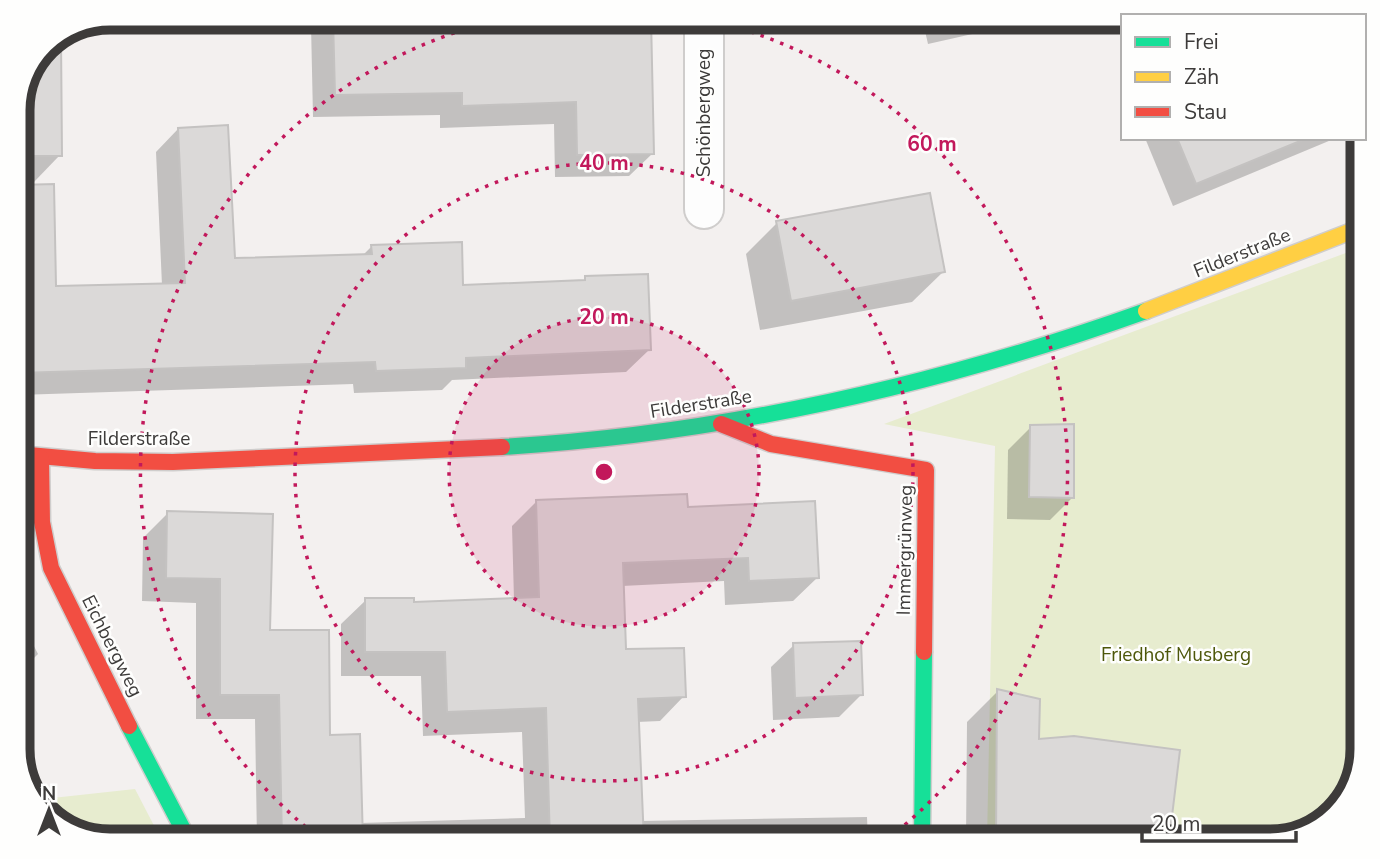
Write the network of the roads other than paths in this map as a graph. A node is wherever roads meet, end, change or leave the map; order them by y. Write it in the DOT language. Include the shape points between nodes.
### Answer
graph roads {
  1 [pos="704,30"];
  2 [pos="704,209"];
  3 [pos="1350,232"];
  4 [pos="721,424"];
  5 [pos="30,456"];
  6 [pos="41,458"];
  7 [pos="181,829"];
  8 [pos="922,829"];
  1 -- 2 [label="street, Schönbergweg"];
  3 -- 4 [label="main road, Filderstraße" via="1209,289 1047,346 874,392"];
  4 -- 6 [label="main road, Filderstraße" via="591,440 433,450 165,461"];
  4 -- 8 [label="main road, Immergrünweg" via="772,444 926,470"];
  5 -- 6 [label="main road, Filderstraße"];
  6 -- 7 [label="main road, Eichbergweg" via="41,528 56,584"];
}
